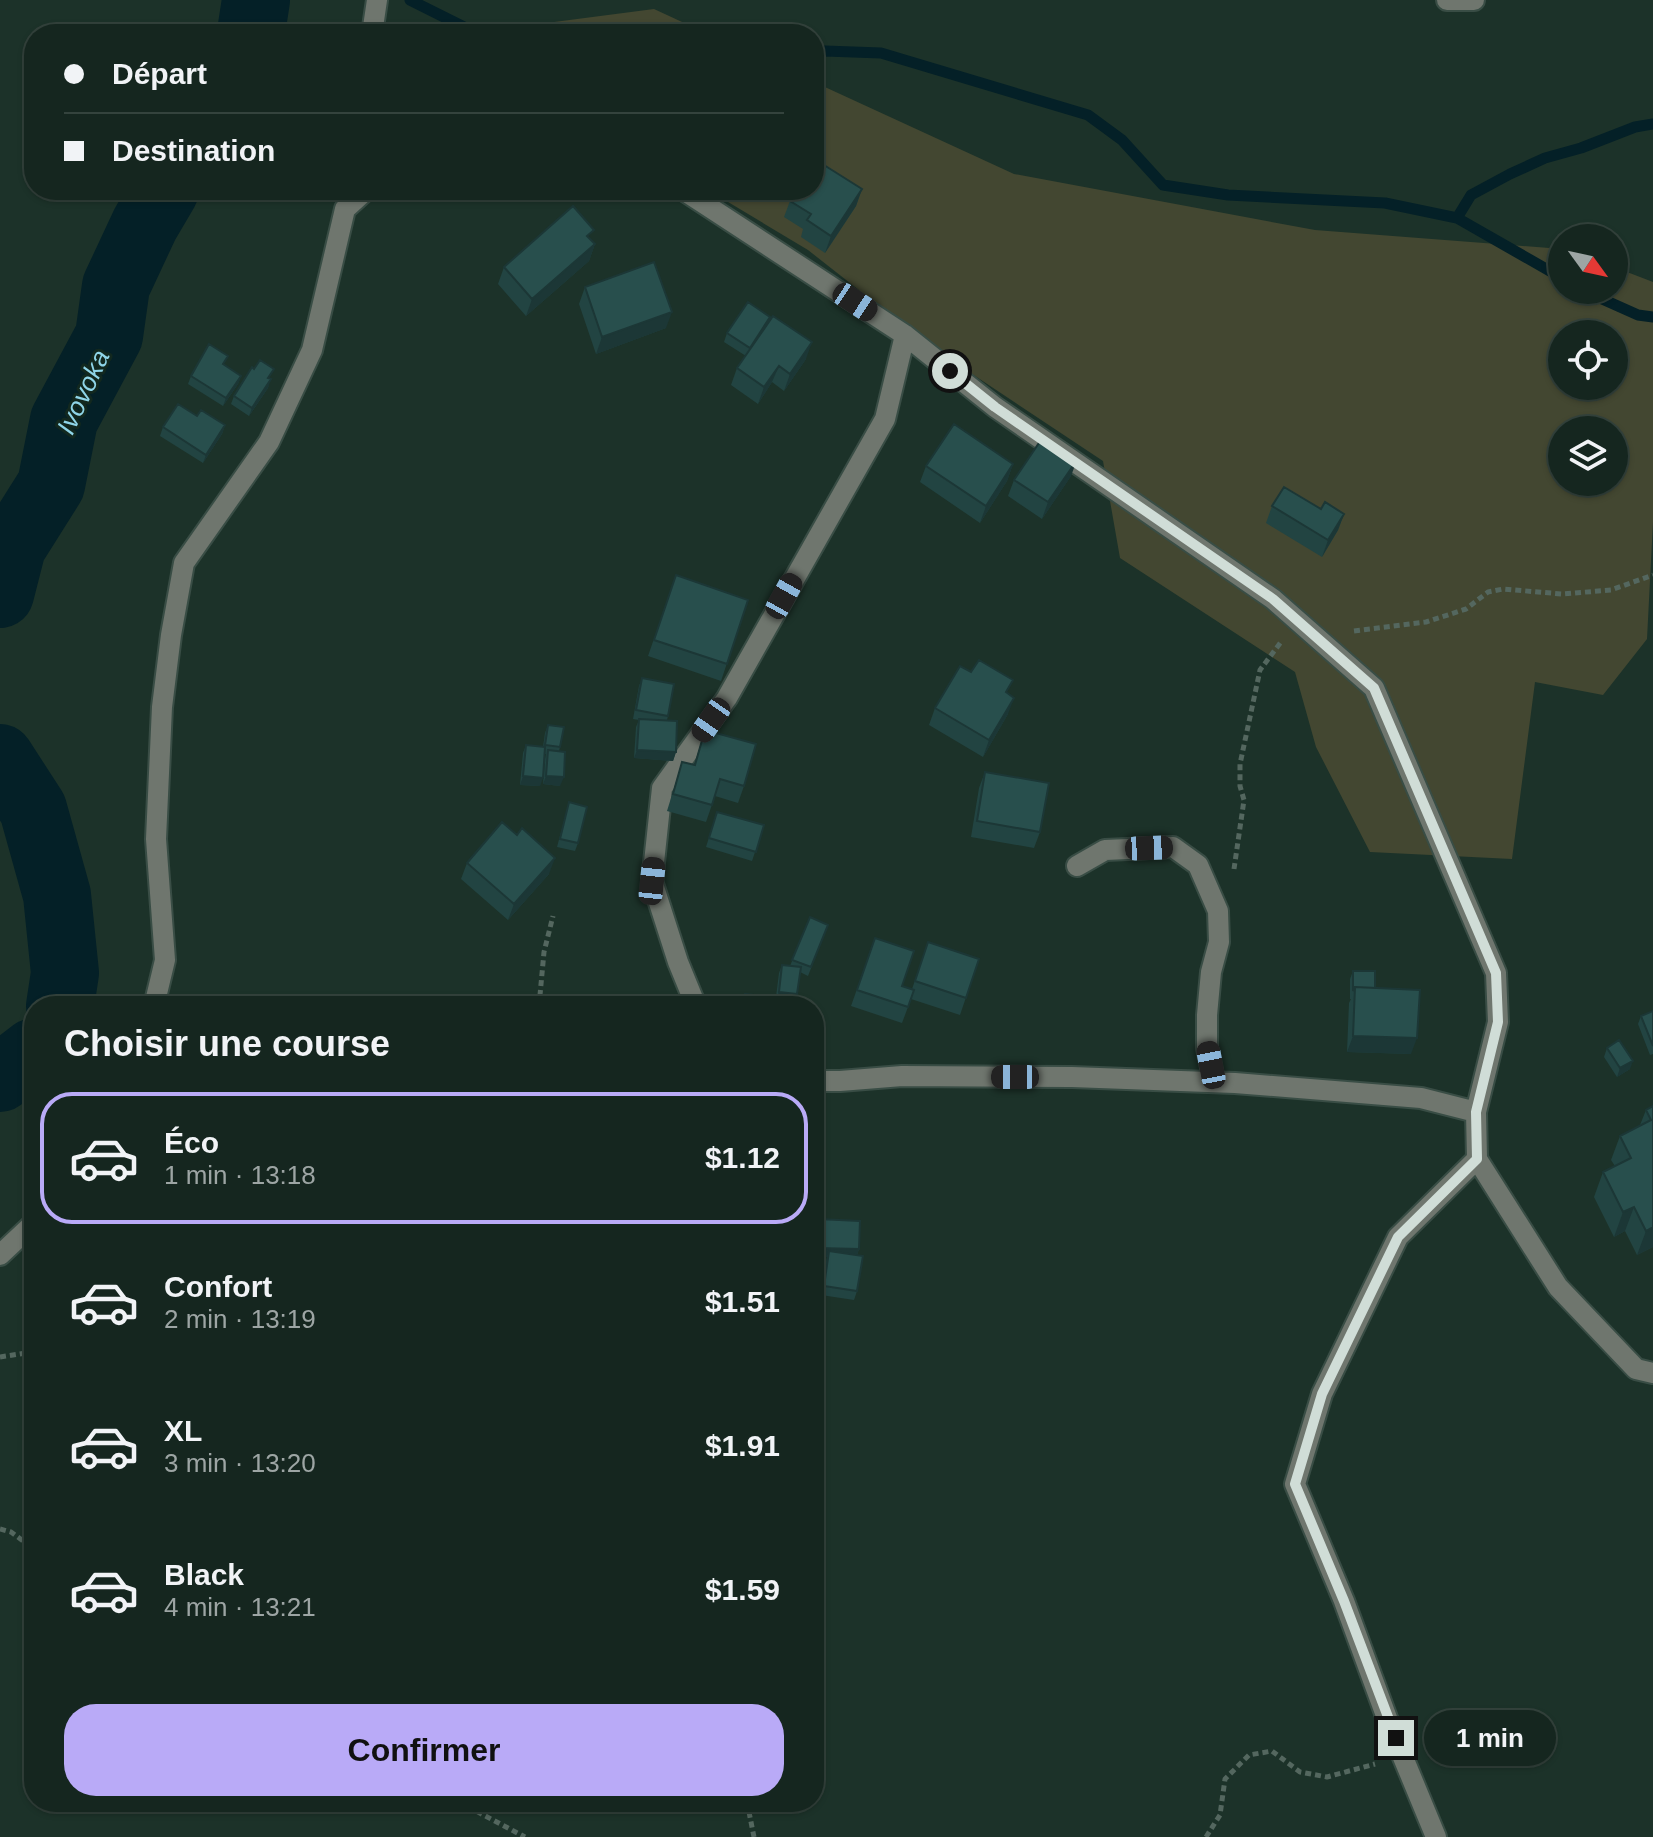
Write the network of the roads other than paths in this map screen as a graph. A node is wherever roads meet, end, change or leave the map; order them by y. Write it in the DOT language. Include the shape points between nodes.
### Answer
graph roads {
  1 [pos="377,0"];
  2 [pos="1447,0"];
  3 [pos="1474,0"];
  4 [pos="373,24"];
  5 [pos="347,200"];
  6 [pos="698,200"];
  7 [pos="905,335"];
  8 [pos="1077,866"];
  9 [pos="156,996"];
  10 [pos="692,996"];
  11 [pos="824,1081"];
  12 [pos="1214,1082"];
  13 [pos="1476,1112"];
  14 [pos="1477,1159"];
  15 [pos="24,1232"];
  16 [pos="0,1255"];
  17 [pos="1653,1373"];
  18 [pos="1436,1837"];
  1 -- 4 [label="street"];
  2 -- 3 [label="street"];
  5 -- 9 [label="street" via="312,350 269,442 184,563 162,707 156,839 165,960"];
  6 -- 7 [label="street"];
  7 -- 10 [label="street" via="885,419 727,698 662,788 652,881"];
  7 -- 13 [label="street" via="995,407 1273,599 1374,688 1496,973 1498,1022"];
  8 -- 12 [label="street" via="1105,850 1173,847 1198,865 1218,911 1219,942 1207,1015"];
  11 -- 12 [label="street" via="917,1076"];
  12 -- 13 [label="street" via="1421,1098"];
  13 -- 14 [label="street"];
  14 -- 17 [label="street" via="1558,1287 1636,1369"];
  14 -- 18 [label="street" via="1398,1237 1322,1394 1295,1484"];
  15 -- 16 [label="street"];
}
